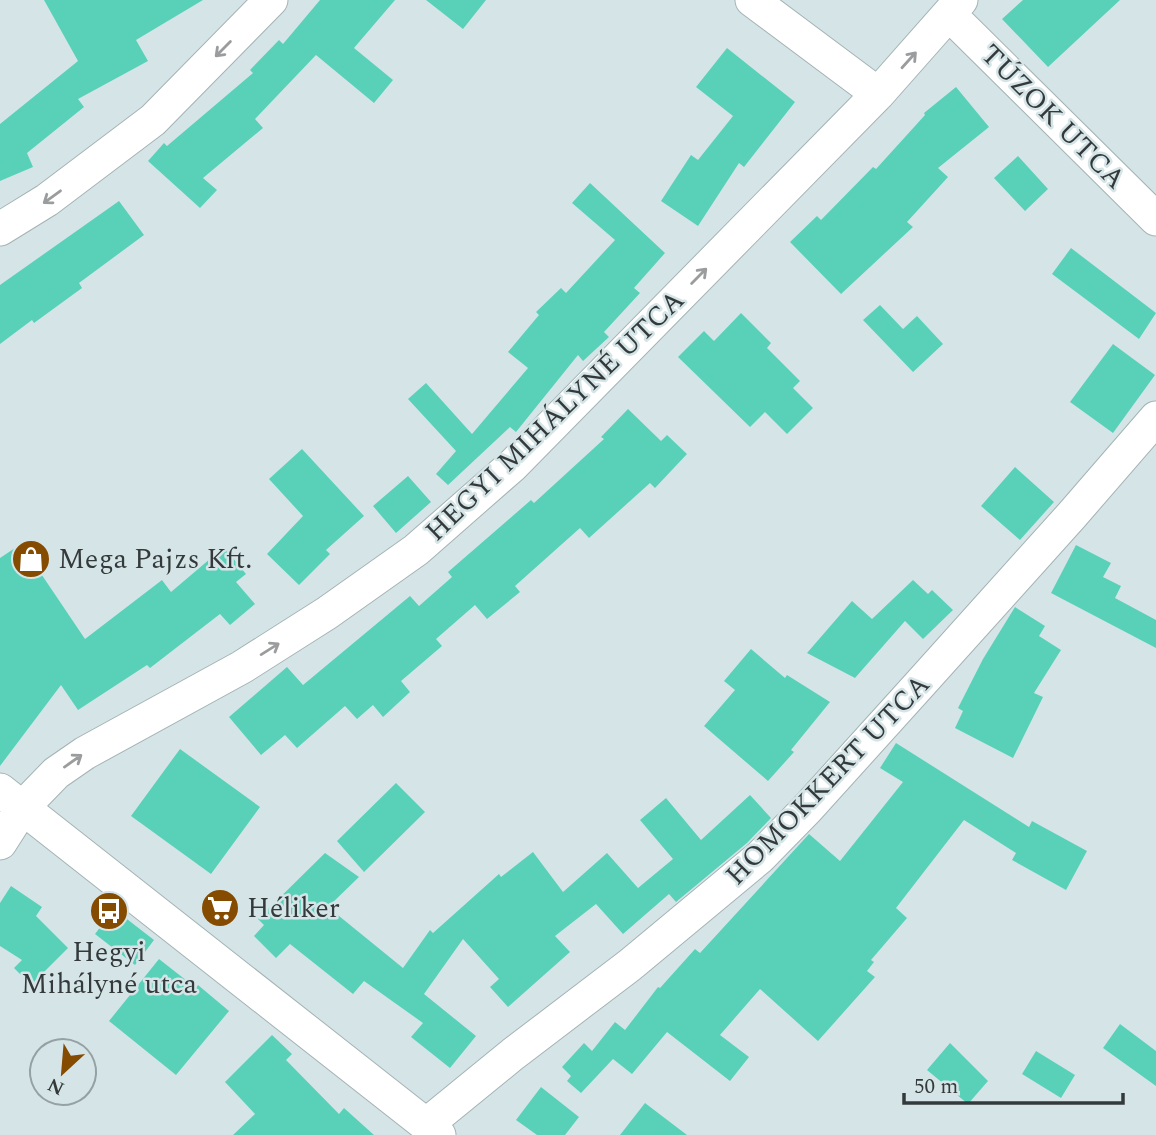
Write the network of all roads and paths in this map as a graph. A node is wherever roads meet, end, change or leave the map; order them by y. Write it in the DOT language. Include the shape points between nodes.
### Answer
graph roads {
  1 [pos="271,0"];
  2 [pos="752,0"];
  3 [pos="955,7"];
  4 [pos="878,94"];
  5 [pos="1156,219"];
  6 [pos="0,229"];
  7 [pos="1156,418"];
  8 [pos="11,799"];
  9 [pos="0,843"];
  10 [pos="433,1130"];
  1 -- 6 [label="street, one-way" via="153,120 47,200"];
  2 -- 4 [label="street"];
  4 -- 3 [label="street, HEGYI MIHÁLYNÉ UTCA, one-way"];
  3 -- 5 [label="street, TÚZOK UTCA"];
  8 -- 4 [label="street, HEGYI MIHÁLYNÉ UTCA, one-way" via="242,667 416,550 513,465"];
  7 -- 10 [label="street, HOMOKKERT UTCA" via="760,857 513,1055"];
  8 -- 9 [label="street, HEGYI MIHÁLYNÉ UTCA"];
  8 -- 10 [label="street"];
}
